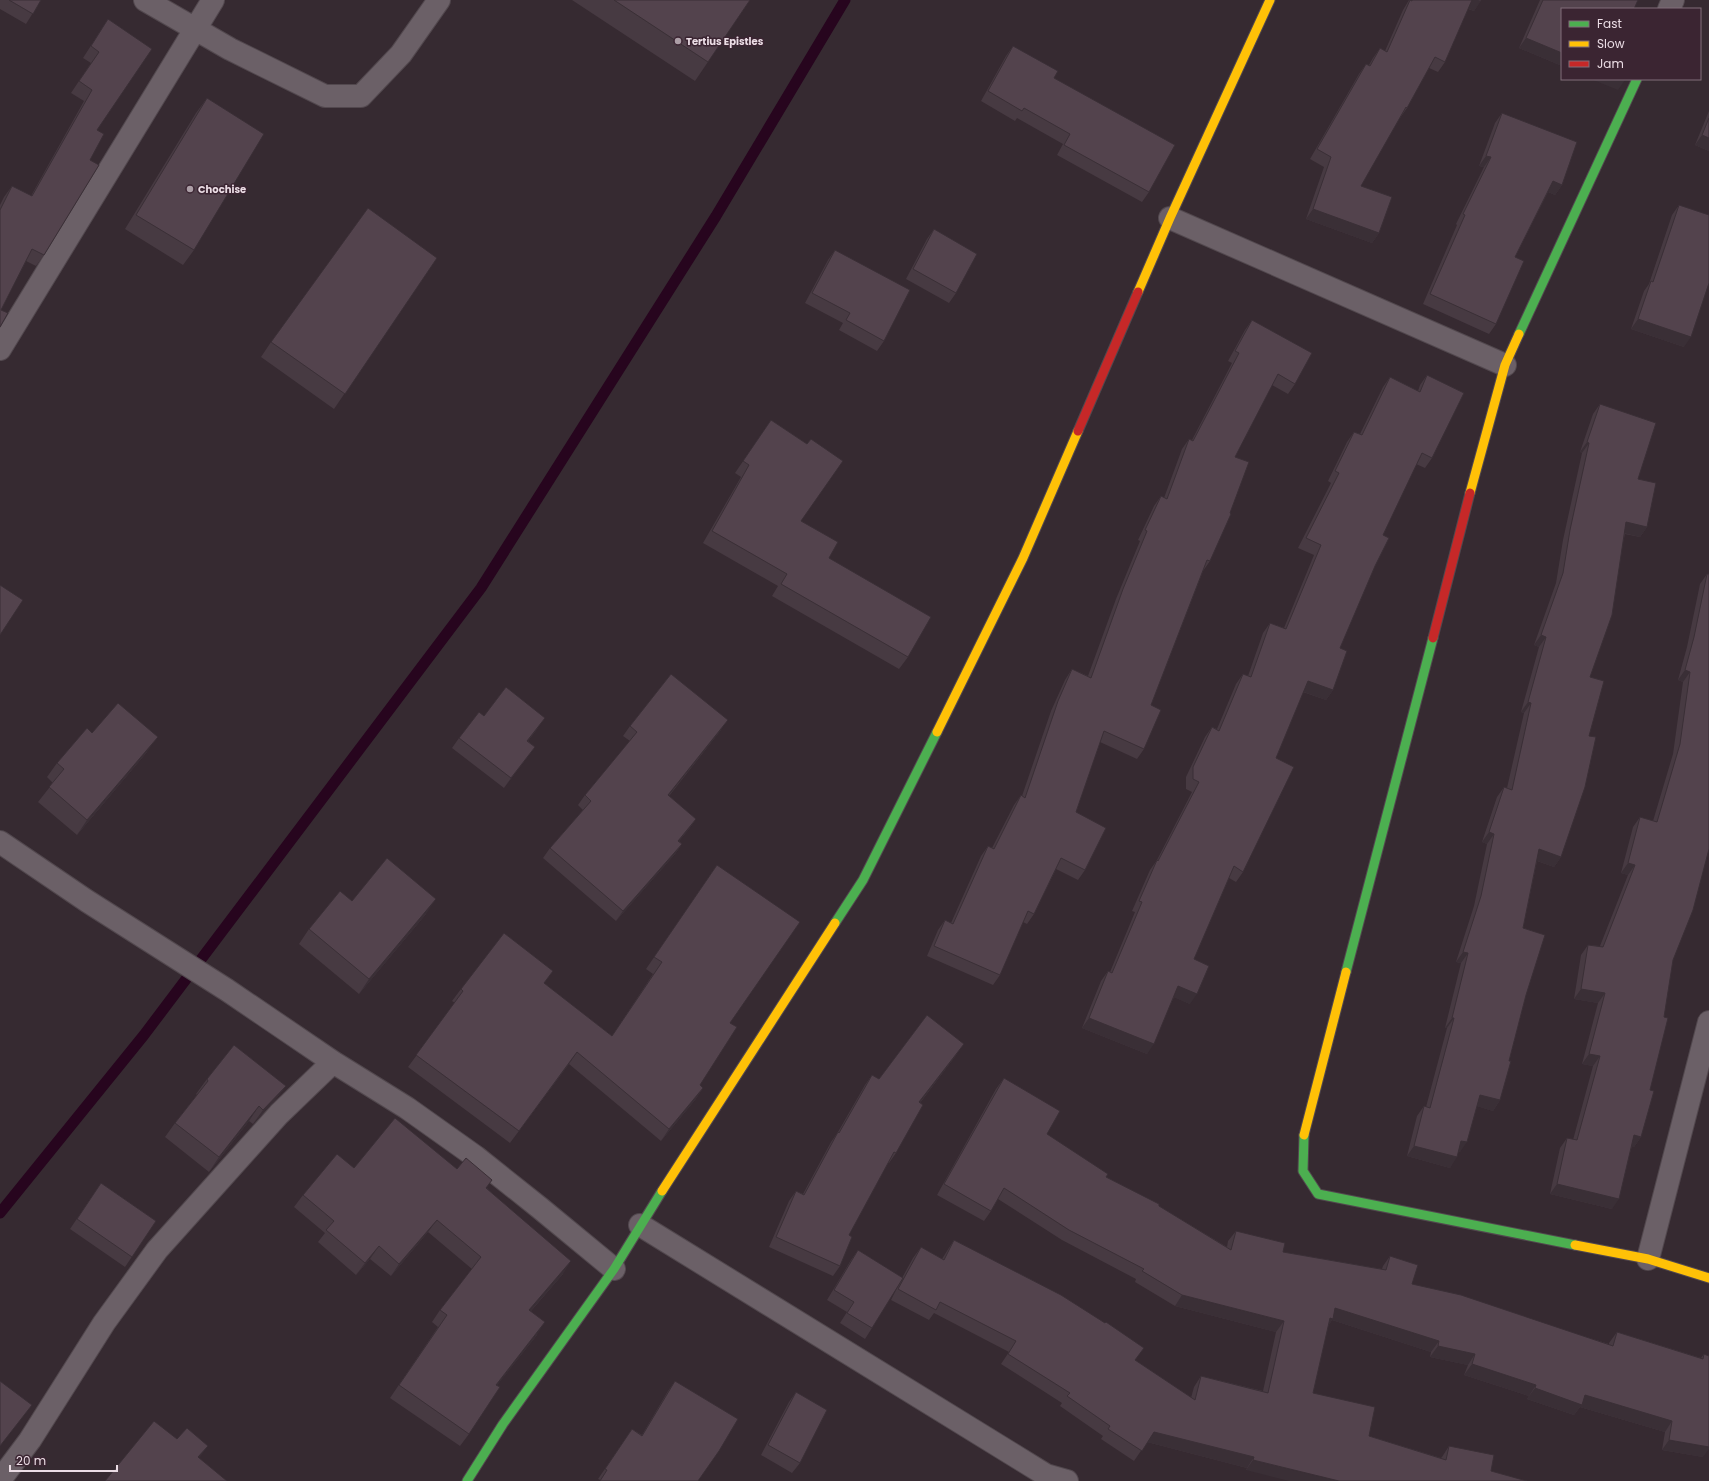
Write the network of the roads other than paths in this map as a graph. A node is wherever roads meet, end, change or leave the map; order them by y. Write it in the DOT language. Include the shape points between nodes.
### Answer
graph roads {
  1 [pos="145,0"];
  2 [pos="213,0"];
  3 [pos="439,0"];
  4 [pos="1270,0"];
  5 [pos="196,28"];
  6 [pos="1637,80"];
  7 [pos="1170,218"];
  8 [pos="0,348"];
  9 [pos="1505,365"];
  10 [pos="0,842"];
  11 [pos="1709,1022"];
  12 [pos="333,1062"];
  13 [pos="640,1225"];
  14 [pos="1648,1259"];
  15 [pos="614,1269"];
  16 [pos="1709,1278"];
  17 [pos="0,1480"];
  18 [pos="467,1481"];
  19 [pos="1066,1481"];
  1 -- 5 [label="street"];
  2 -- 5 [label="street"];
  3 -- 5 [label="street" via="401,54 361,96 325,96 230,49"];
  4 -- 7 [label="street"];
  5 -- 8 [label="street"];
  6 -- 9 [label="street"];
  7 -- 9 [label="street"];
  7 -- 13 [label="street" via="1022,558 863,880"];
  9 -- 14 [label="street" via="1303,1139 1303,1171 1318,1194"];
  10 -- 12 [label="street"];
  11 -- 14 [label="street"];
  12 -- 15 [label="street" via="406,1108 476,1157"];
  12 -- 17 [label="street" via="279,1114 157,1250 104,1323 30,1440"];
  13 -- 15 [label="street"];
  13 -- 19 [label="street" via="1046,1475"];
  14 -- 16 [label="street"];
  15 -- 18 [label="street" via="503,1424"];
}
